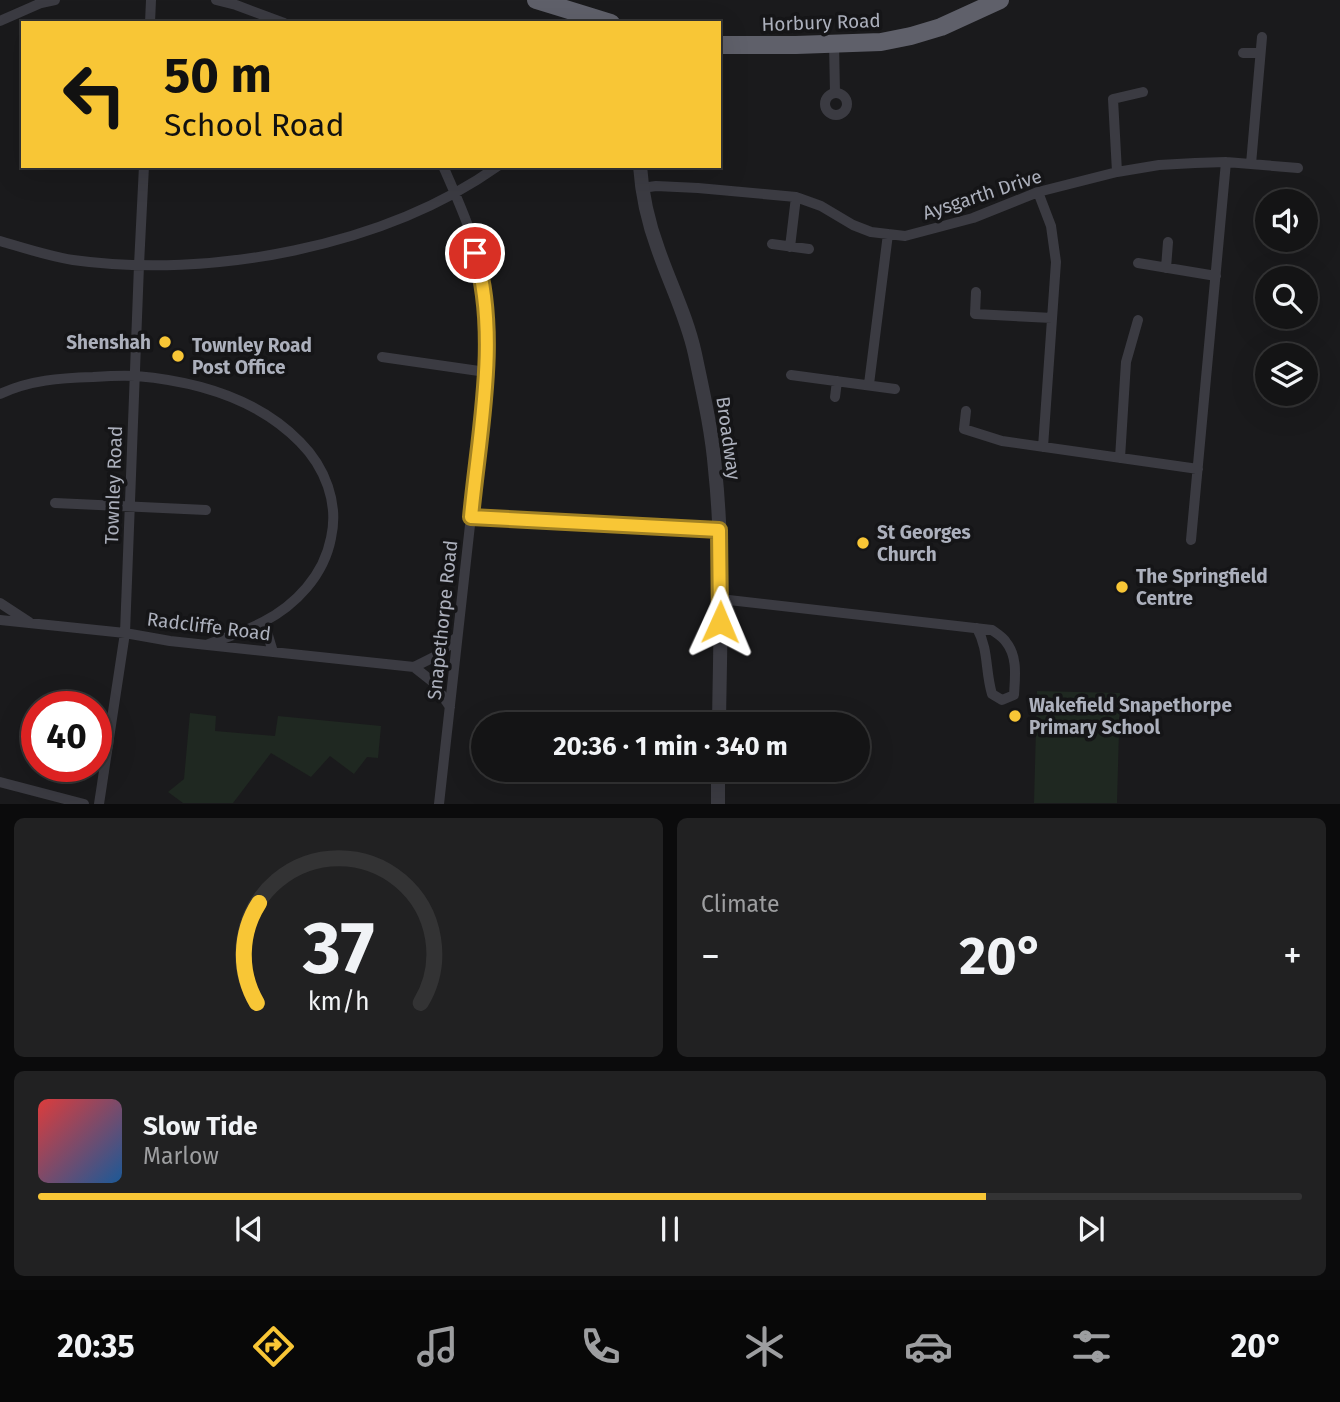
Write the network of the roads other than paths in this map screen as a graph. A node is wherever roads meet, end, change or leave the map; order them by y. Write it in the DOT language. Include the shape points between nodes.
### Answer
graph roads {
  1 [pos="55,0"];
  2 [pos="151,0"];
  3 [pos="216,0"];
  4 [pos="536,0"];
  5 [pos="1000,0"];
  6 [pos="0,21"];
  7 [pos="150,21"];
  8 [pos="279,21"];
  9 [pos="604,21"];
  10 [pos="1262,37"];
  11 [pos="834,43"];
  12 [pos="721,45"];
  13 [pos="1243,53"];
  14 [pos="1260,53"];
  15 [pos="1143,92"];
  16 [pos="835,93"];
  17 [pos="1226,162"];
  18 [pos="1251,164"];
  19 [pos="144,168"];
  20 [pos="444,168"];
  21 [pos="495,168"];
  22 [pos="640,168"];
  23 [pos="1298,168"];
  24 [pos="1117,172"];
  25 [pos="642,188"];
  26 [pos="1038,192"];
  27 [pos="455,193"];
  28 [pos="796,197"];
  29 [pos="888,234"];
  30 [pos="0,241"];
  31 [pos="1168,242"];
  32 [pos="772,244"];
  33 [pos="790,247"];
  34 [pos="809,249"];
  35 [pos="1138,263"];
  36 [pos="139,265"];
  37 [pos="1166,268"];
  38 [pos="1216,276"];
  39 [pos="976,292"];
  40 [pos="1052,318"];
  41 [pos="1138,320"];
  42 [pos="382,357"];
  43 [pos="486,372"];
  44 [pos="791,375"];
  45 [pos="135,376"];
  46 [pos="837,381"];
  47 [pos="869,384"];
  48 [pos="895,389"];
  49 [pos="0,394"];
  50 [pos="835,397"];
  51 [pos="966,411"];
  52 [pos="1043,447"];
  53 [pos="1121,458"];
  54 [pos="1198,469"];
  55 [pos="55,503"];
  56 [pos="130,507"];
  57 [pos="206,510"];
  58 [pos="471,517"];
  59 [pos="719,530"];
  60 [pos="1191,540"];
  61 [pos="720,599"];
  62 [pos="0,603"];
  63 [pos="0,620"];
  64 [pos="264,622"];
  65 [pos="32,623"];
  66 [pos="977,628"];
  67 [pos="125,633"];
  68 [pos="456,638"];
  69 [pos="209,644"];
  70 [pos="273,652"];
  71 [pos="414,667"];
  72 [pos="450,707"];
  73 [pos="719,712"];
  74 [pos="0,782"];
  75 [pos="718,782"];
  76 [pos="84,803"];
  77 [pos="99,803"];
  78 [pos="439,803"];
  79 [pos="718,803"];
  1 -- 6 [label="street"];
  2 -- 7 [label="street"];
  3 -- 8 [label="street"];
  4 -- 9 [label="highway"];
  5 -- 11 [label="highway, Horbury Road" via="911,36"];
  10 -- 14 [label="street"];
  11 -- 12 [label="highway, Horbury Road"];
  11 -- 16 [label="street"];
  13 -- 14 [label="street"];
  14 -- 18 [label="street"];
  15 -- 24 [label="street" via="1113,99"];
  17 -- 18 [label="street, Aysgarth Drive"];
  17 -- 24 [label="street, Aysgarth Drive"];
  17 -- 38 [label="street"];
  18 -- 23 [label="street, Aysgarth Drive"];
  19 -- 36 [label="street, Townley Road"];
  20 -- 27 [label="street, Snapethorpe Road"];
  21 -- 27 [label="street"];
  22 -- 25 [label="street, Broadway"];
  24 -- 26 [label="street, Aysgarth Drive"];
  25 -- 28 [label="street, Aysgarth Drive"];
  25 -- 59 [label="street, Broadway" via="651,229 695,352 715,469"];
  26 -- 29 [label="street, Aysgarth Drive" via="973,218 905,236"];
  26 -- 40 [label="street" via="1051,226 1056,262"];
  27 -- 36 [label="street" via="370,230 306,248 227,261"];
  27 -- 43 [label="street, Snapethorpe Road" via="481,272"];
  28 -- 29 [label="street, Aysgarth Drive" via="853,225"];
  28 -- 33 [label="street"];
  29 -- 47 [label="street"];
  30 -- 36 [label="street" via="71,260"];
  31 -- 37 [label="street"];
  32 -- 33 [label="street"];
  33 -- 34 [label="street"];
  35 -- 37 [label="street"];
  36 -- 45 [label="street, Townley Road"];
  37 -- 38 [label="street"];
  38 -- 54 [label="street"];
  39 -- 40 [label="street" via="975,314"];
  40 -- 52 [label="street"];
  41 -- 53 [label="street" via="1126,362"];
  42 -- 43 [label="street"];
  43 -- 58 [label="street, Snapethorpe Road"];
  44 -- 46 [label="street"];
  45 -- 49 [label="street" via="61,377"];
  45 -- 56 [label="street, Townley Road"];
  45 -- 64 [label="street" via="200,386 261,411 289,430 325,476 332,502 328,554 316,578"];
  46 -- 47 [label="street"];
  46 -- 50 [label="street"];
  47 -- 48 [label="street"];
  51 -- 52 [label="street" via="964,429"];
  52 -- 53 [label="street"];
  53 -- 54 [label="street"];
  54 -- 60 [label="street"];
  55 -- 56 [label="street"];
  56 -- 57 [label="street"];
  56 -- 67 [label="street, Townley Road"];
  58 -- 59 [label="street"];
  58 -- 68 [label="street, Snapethorpe Road"];
  59 -- 61 [label="street, Broadway"];
  61 -- 66 [label="street"];
  61 -- 73 [label="street, Broadway"];
  62 -- 65 [label="street"];
  63 -- 65 [label="street, Radcliffe Road"];
  64 -- 69 [label="street"];
  64 -- 70 [label="street"];
  65 -- 67 [label="street, Radcliffe Road"];
  66 -- 66 [label="street" via="992,630 1006,642 1014,658 1014,695 1002,700 992,694 984,641"];
  67 -- 69 [label="street, Radcliffe Road"];
  67 -- 77 [label="street, Townley Road"];
  68 -- 71 [label="street" via="438,655"];
  68 -- 72 [label="street, Snapethorpe Road"];
  69 -- 70 [label="street, Radcliffe Road"];
  70 -- 71 [label="street, Radcliffe Road"];
  71 -- 72 [label="street" via="433,682"];
  72 -- 78 [label="street, Snapethorpe Road"];
  74 -- 76 [label="street"];
  75 -- 79 [label="street"];
}
